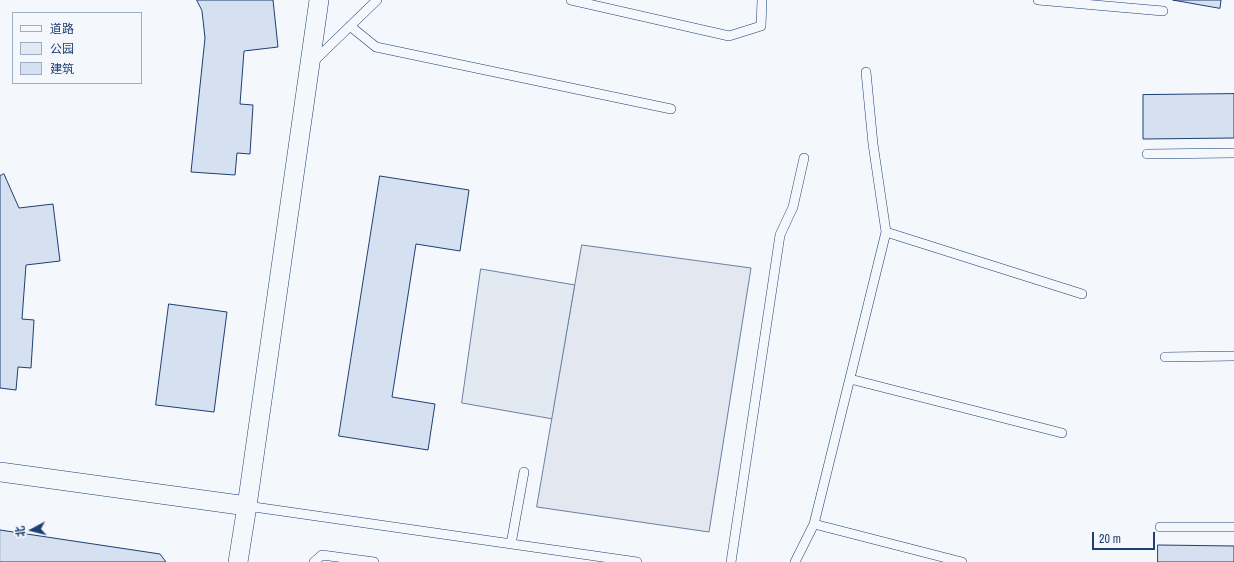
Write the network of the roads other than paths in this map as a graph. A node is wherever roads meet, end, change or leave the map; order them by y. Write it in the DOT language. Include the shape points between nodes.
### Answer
graph roads {
  1 [pos="319,0"];
  2 [pos="377,0"];
  3 [pos="571,0"];
  4 [pos="762,0"];
  5 [pos="1038,0"];
  6 [pos="1097,3"];
  7 [pos="1163,11"];
  8 [pos="350,26"];
  9 [pos="309,66"];
  10 [pos="866,72"];
  11 [pos="671,109"];
  12 [pos="1234,153"];
  13 [pos="1147,154"];
  14 [pos="804,158"];
  15 [pos="886,232"];
  16 [pos="1082,294"];
  17 [pos="1234,356"];
  18 [pos="1165,357"];
  19 [pos="850,379"];
  20 [pos="1062,434"];
  21 [pos="0,472"];
  22 [pos="524,472"];
  23 [pos="247,506"];
  24 [pos="814,524"];
  25 [pos="1160,527"];
  26 [pos="1234,527"];
  27 [pos="511,544"];
  28 [pos="238,562"];
  29 [pos="314,562"];
  30 [pos="374,562"];
  31 [pos="636,562"];
  32 [pos="731,562"];
  33 [pos="795,562"];
  34 [pos="962,562"];
  1 -- 9 [label="street"];
  2 -- 8 [label="lane"];
  3 -- 4 [label="lane" via="729,36 761,26"];
  5 -- 6 [label="lane"];
  6 -- 7 [label="lane"];
  8 -- 9 [label="lane"];
  8 -- 11 [label="lane" via="376,47"];
  9 -- 23 [label="street"];
  10 -- 15 [label="lane"];
  12 -- 13 [label="lane"];
  14 -- 32 [label="lane" via="793,207 780,235"];
  15 -- 16 [label="lane"];
  15 -- 19 [label="lane"];
  17 -- 18 [label="lane"];
  19 -- 20 [label="lane"];
  19 -- 24 [label="lane"];
  21 -- 23 [label="street"];
  22 -- 27 [label="lane"];
  23 -- 27 [label="lane"];
  23 -- 28 [label="street"];
  24 -- 33 [label="lane"];
  24 -- 34 [label="lane"];
  25 -- 26 [label="lane"];
  27 -- 31 [label="lane"];
  29 -- 30 [label="lane" via="322,555"];
}
